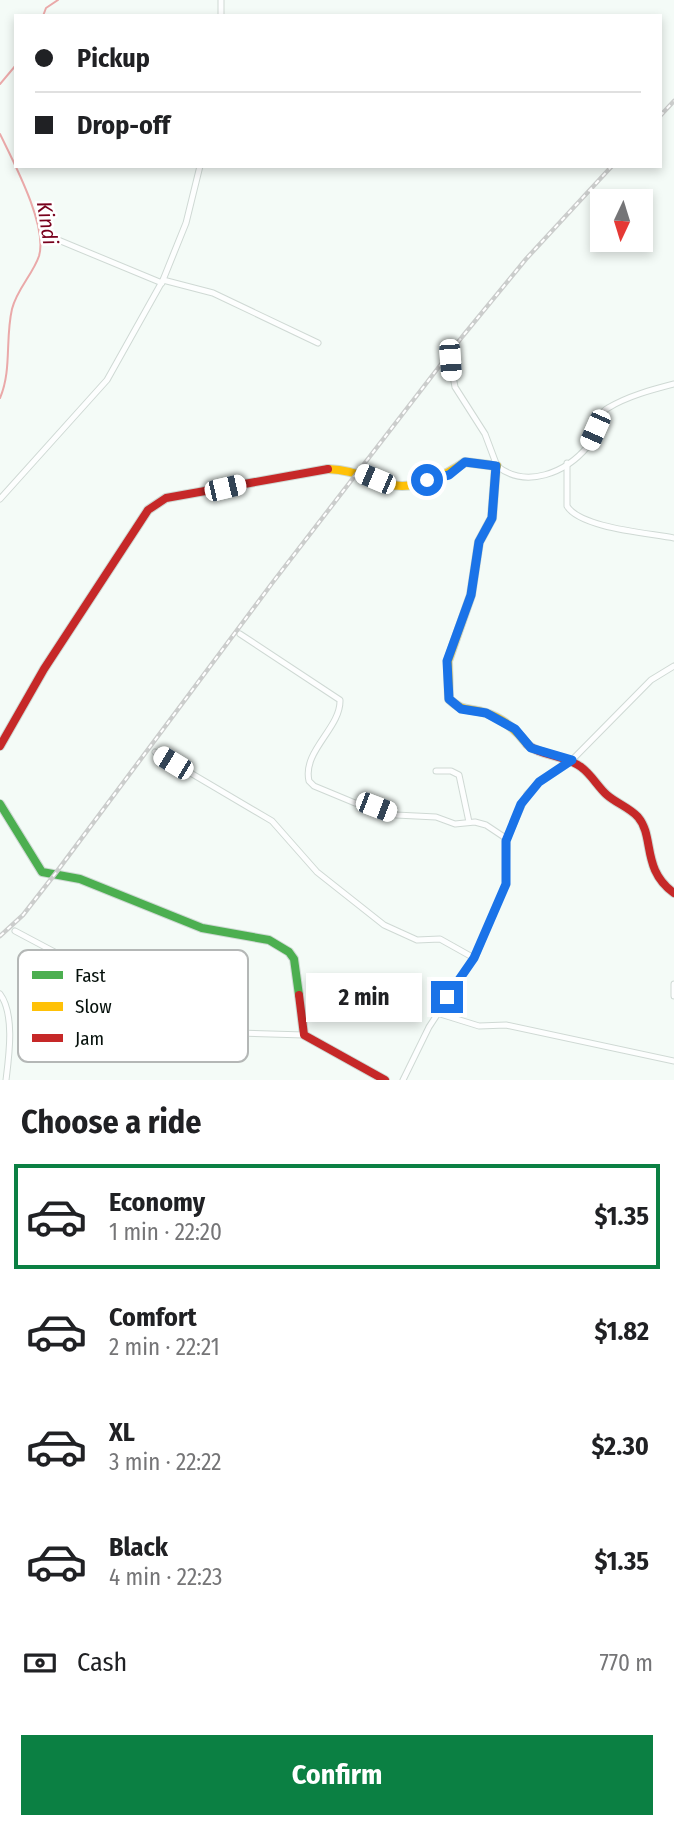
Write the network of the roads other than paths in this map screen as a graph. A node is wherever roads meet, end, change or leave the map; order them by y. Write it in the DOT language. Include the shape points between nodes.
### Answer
graph roads {
  1 [pos="200,168"];
  2 [pos="51,237"];
  3 [pos="162,281"];
  4 [pos="318,342"];
  5 [pos="450,360"];
  6 [pos="674,384"];
  7 [pos="567,463"];
  8 [pos="497,466"];
  9 [pos="0,499"];
  10 [pos="674,538"];
  11 [pos="240,634"];
  12 [pos="674,666"];
  13 [pos="0,746"];
  14 [pos="155,752"];
  15 [pos="572,760"];
  16 [pos="436,771"];
  17 [pos="0,804"];
  18 [pos="469,822"];
  19 [pos="507,839"];
  20 [pos="674,893"];
  21 [pos="15,931"];
  22 [pos="51,950"];
  23 [pos="474,958"];
  24 [pos="674,984"];
  25 [pos="0,994"];
  26 [pos="674,996"];
  27 [pos="438,1013"];
  28 [pos="248,1033"];
  29 [pos="304,1035"];
  30 [pos="674,1061"];
  31 [pos="6,1080"];
  32 [pos="385,1080"];
  33 [pos="403,1080"];
  1 -- 3 [label="street" via="186,223"];
  2 -- 3 [label="street"];
  3 -- 4 [label="street" via="213,293"];
  3 -- 9 [label="street" via="107,380"];
  5 -- 8 [label="street" via="455,387 485,434"];
  6 -- 7 [label="street" via="642,391 607,408 589,445"];
  7 -- 8 [label="street" via="523,480"];
  7 -- 10 [label="street" via="567,506 575,515 598,524"];
  8 -- 13 [label="street" via="465,462 443,477 405,486 353,470 311,470 166,498 155,504 78,616"];
  8 -- 15 [label="street" via="492,518 479,542 471,595 447,661 449,699 461,709 486,713 515,729 531,748"];
  11 -- 18 [label="street" via="340,700 308,768 314,786 396,815"];
  12 -- 15 [label="street" via="651,680"];
  14 -- 23 [label="street" via="272,821 317,872 384,925 417,940 440,939"];
  15 -- 19 [label="street" via="527,794"];
  15 -- 20 [label="street" via="639,818 654,870"];
  16 -- 18 [label="street" via="459,775"];
  17 -- 29 [label="street" via="42,872 80,879 202,928 269,940 289,952 294,959"];
  18 -- 19 [label="street" via="495,829"];
  19 -- 23 [label="street" via="506,884"];
  21 -- 22 [label="street"];
  23 -- 27 [label="street"];
  24 -- 26 [label="street"];
  25 -- 31 [label="street" via="8,1020"];
  27 -- 30 [label="street" via="473,1025 506,1025"];
  27 -- 33 [label="street"];
  28 -- 29 [label="street"];
  29 -- 32 [label="street"];
}
